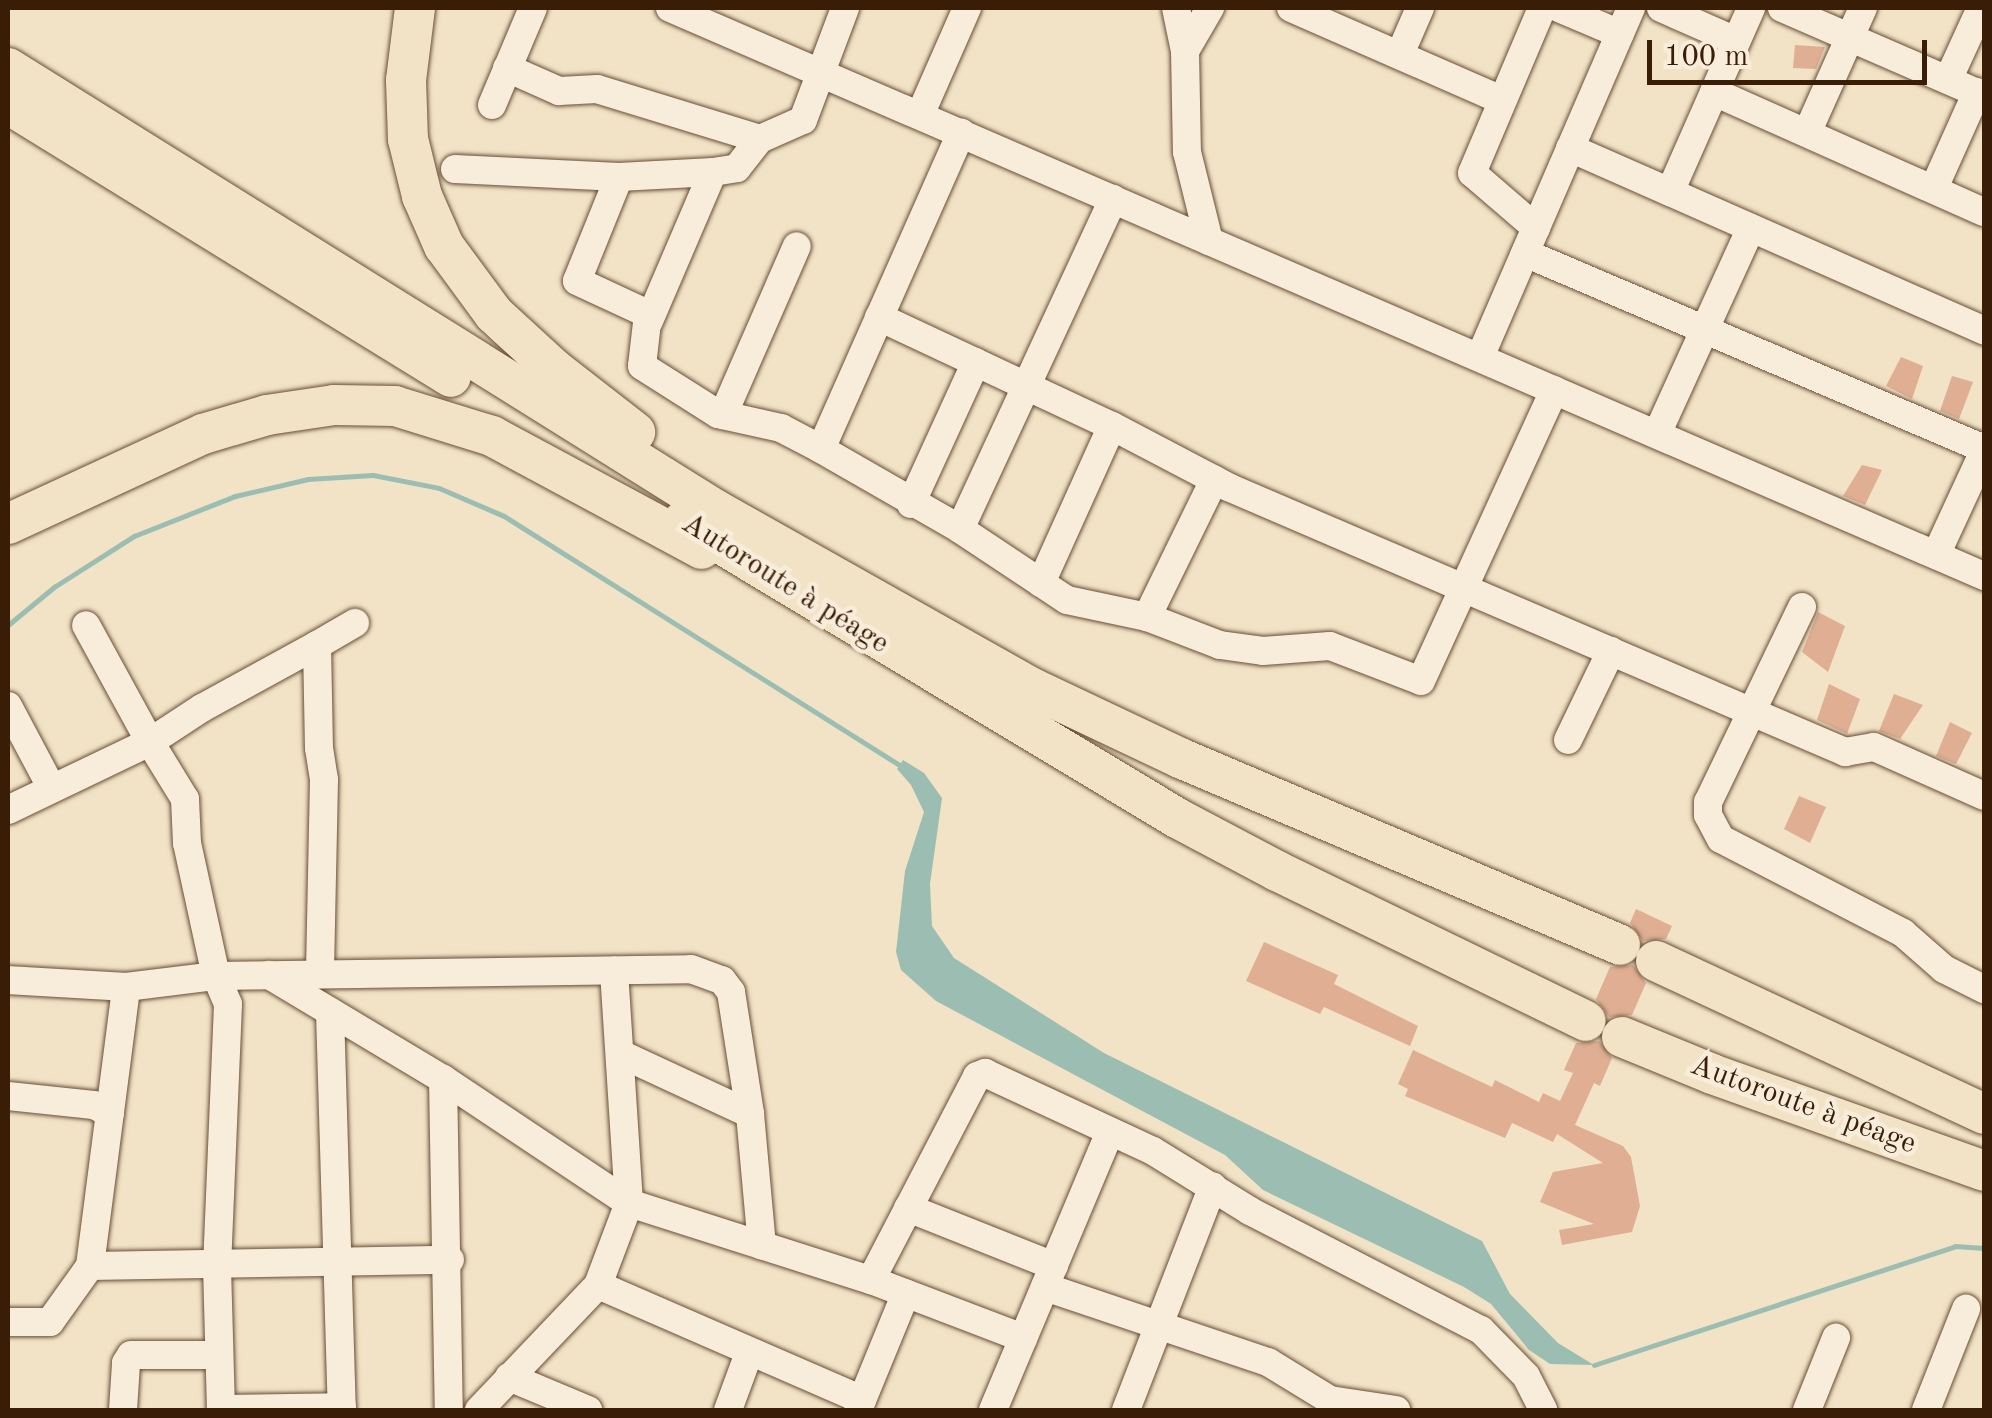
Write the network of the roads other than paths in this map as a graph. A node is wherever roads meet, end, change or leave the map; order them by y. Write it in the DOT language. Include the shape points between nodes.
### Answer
graph roads {
  1 [pos="415,8"];
  2 [pos="532,8"];
  3 [pos="670,8"];
  4 [pos="845,8"];
  5 [pos="967,8"];
  6 [pos="1176,8"];
  7 [pos="1210,8"];
  8 [pos="1291,8"];
  9 [pos="1420,8"];
  10 [pos="1542,8"];
  11 [pos="1559,8"];
  12 [pos="1631,8"];
  13 [pos="1661,8"];
  14 [pos="1751,8"];
  15 [pos="1782,8"];
  16 [pos="1863,8"];
  17 [pos="1980,8"];
  18 [pos="711,16"];
  19 [pos="1620,34"];
  20 [pos="1850,37"];
  21 [pos="1736,42"];
  22 [pos="1185,50"];
  23 [pos="1400,54"];
  24 [pos="8,68"];
  25 [pos="507,68"];
  26 [pos="820,72"];
  27 [pos="1948,80"];
  28 [pos="1714,92"];
  29 [pos="1981,94"];
  30 [pos="1502,100"];
  31 [pos="8,104"];
  32 [pos="492,105"];
  33 [pos="920,115"];
  34 [pos="961,133"];
  35 [pos="1806,134"];
  36 [pos="760,139"];
  37 [pos="1570,148"];
  38 [pos="456,169"];
  39 [pos="713,172"];
  40 [pos="619,177"];
  41 [pos="1934,188"];
  42 [pos="1670,192"];
  43 [pos="1113,199"];
  44 [pos="1984,212"];
  45 [pos="1751,228"];
  46 [pos="1209,240"];
  47 [pos="1530,240"];
  48 [pos="797,246"];
  49 [pos="879,317"];
  50 [pos="649,321"];
  51 [pos="1705,330"];
  52 [pos="1984,331"];
  53 [pos="1480,358"];
  54 [pos="976,362"];
  55 [pos="1026,385"];
  56 [pos="1554,390"];
  57 [pos="724,415"];
  58 [pos="1112,426"];
  59 [pos="1657,434"];
  60 [pos="821,448"];
  61 [pos="1984,450"];
  62 [pos="1214,480"];
  63 [pos="911,504"];
  64 [pos="8,524"];
  65 [pos="960,529"];
  66 [pos="1936,554"];
  67 [pos="1984,576"];
  68 [pos="1041,583"];
  69 [pos="1464,588"];
  70 [pos="1802,607"];
  71 [pos="898,612"];
  72 [pos="1147,617"];
  73 [pos="355,623"];
  74 [pos="86,626"];
  75 [pos="318,644"];
  76 [pos="1611,651"];
  77 [pos="906,659"];
  78 [pos="8,706"];
  79 [pos="1754,712"];
  80 [pos="1568,740"];
  81 [pos="150,742"];
  82 [pos="52,787"];
  83 [pos="1984,796"];
  84 [pos="8,810"];
  85 [pos="614,970"];
  86 [pos="320,974"];
  87 [pos="269,975"];
  88 [pos="216,976"];
  89 [pos="8,980"];
  90 [pos="126,987"];
  91 [pos="1984,988"];
  92 [pos="330,1012"];
  93 [pos="623,1055"];
  94 [pos="443,1079"];
  95 [pos="8,1096"];
  96 [pos="110,1113"];
  97 [pos="750,1114"];
  98 [pos="1984,1114"];
  99 [pos="1110,1132"];
  100 [pos="1984,1171"];
  101 [pos="1213,1186"];
  102 [pos="629,1203"];
  103 [pos="908,1208"];
  104 [pos="762,1246"];
  105 [pos="450,1260"];
  106 [pos="337,1264"];
  107 [pos="90,1266"];
  108 [pos="217,1267"];
  109 [pos="1050,1276"];
  110 [pos="871,1280"];
  111 [pos="598,1285"];
  112 [pos="906,1293"];
  113 [pos="1966,1310"];
  114 [pos="8,1322"];
  115 [pos="1159,1327"];
  116 [pos="1023,1338"];
  117 [pos="1836,1338"];
  118 [pos="749,1353"];
  119 [pos="219,1355"];
  120 [pos="509,1377"];
  121 [pos="860,1406"];
  122 [pos="1331,1407"];
  123 [pos="342,1409"];
  124 [pos="123,1410"];
  125 [pos="221,1410"];
  126 [pos="449,1410"];
  127 [pos="479,1410"];
  128 [pos="588,1410"];
  129 [pos="728,1410"];
  130 [pos="992,1410"];
  131 [pos="1126,1410"];
  132 [pos="1396,1410"];
  133 [pos="1543,1410"];
  134 [pos="1807,1410"];
  135 [pos="1926,1410"];
  1 -- 71 [label="highway" via="406,80 408,139 422,196 465,279 494,314 614,418"];
  2 -- 25 [label="street"];
  3 -- 18 [label="street"];
  4 -- 26 [label="street"];
  5 -- 33 [label="street"];
  6 -- 22 [label="street"];
  7 -- 22 [label="street"];
  8 -- 23 [label="street"];
  9 -- 23 [label="street"];
  10 -- 30 [label="street"];
  11 -- 19 [label="street"];
  12 -- 19 [label="street"];
  13 -- 21 [label="street"];
  14 -- 21 [label="street"];
  15 -- 20 [label="street"];
  16 -- 20 [label="street"];
  17 -- 27 [label="street"];
  18 -- 26 [label="street"];
  19 -- 37 [label="street"];
  20 -- 27 [label="street"];
  20 -- 35 [label="street"];
  21 -- 28 [label="street"];
  22 -- 46 [label="street" via="1188,152"];
  23 -- 30 [label="street"];
  24 -- 71 [label="highway" via="716,510"];
  25 -- 32 [label="street"];
  25 -- 36 [label="street" via="559,90 597,88"];
  26 -- 33 [label="street"];
  26 -- 36 [label="street" via="803,120"];
  27 -- 29 [label="street"];
  28 -- 35 [label="street"];
  28 -- 42 [label="street"];
  29 -- 41 [label="street"];
  30 -- 47 [label="street" via="1472,173"];
  31 -- 77 [label="highway, Autoroute à péage"];
  33 -- 34 [label="street"];
  34 -- 43 [label="street"];
  34 -- 49 [label="street"];
  35 -- 41 [label="street"];
  36 -- 39 [label="street" via="736,168"];
  37 -- 42 [label="street"];
  37 -- 47 [label="street"];
  38 -- 40 [label="street"];
  39 -- 40 [label="street"];
  39 -- 50 [label="street"];
  40 -- 50 [label="street" via="577,280 640,309"];
  41 -- 44 [label="street"];
  42 -- 45 [label="street"];
  43 -- 46 [label="street"];
  43 -- 55 [label="street"];
  45 -- 51 [label="street"];
  45 -- 52 [label="street"];
  46 -- 53 [label="street"];
  47 -- 51 [label="street"];
  47 -- 53 [label="street"];
  48 -- 57 [label="street"];
  49 -- 54 [label="street"];
  49 -- 60 [label="street"];
  50 -- 57 [label="street" via="642,366"];
  51 -- 59 [label="street"];
  51 -- 61 [label="street"];
  53 -- 56 [label="street"];
  54 -- 55 [label="street"];
  54 -- 63 [label="street"];
  55 -- 58 [label="street"];
  55 -- 65 [label="street"];
  56 -- 59 [label="street"];
  56 -- 69 [label="street"];
  57 -- 60 [label="street" via="781,428"];
  58 -- 62 [label="street"];
  58 -- 68 [label="street"];
  59 -- 66 [label="street"];
  60 -- 63 [label="street"];
  61 -- 66 [label="street"];
  62 -- 69 [label="street"];
  62 -- 72 [label="street"];
  63 -- 65 [label="street"];
  64 -- 77 [label="highway" via="203,434 334,405 395,406 492,436"];
  65 -- 68 [label="street"];
  66 -- 67 [label="street"];
  68 -- 72 [label="street" via="1067,600"];
  69 -- 72 [label="street" via="1421,681 1330,646 1263,652 1220,645"];
  69 -- 76 [label="street"];
  70 -- 79 [label="street"];
  71 -- 98 [label="highway" via="1032,688 1180,758 1638,953"];
  73 -- 75 [label="street"];
  74 -- 81 [label="street"];
  75 -- 81 [label="street"];
  75 -- 86 [label="street" via="324,780"];
  76 -- 79 [label="street"];
  76 -- 80 [label="street"];
  77 -- 100 [label="highway, Autoroute à péage" via="1276,871 1604,1029"];
  78 -- 82 [label="street"];
  79 -- 83 [label="street" via="1845,752 1874,748"];
  79 -- 91 [label="street" via="1708,802 1721,839 1903,933 1944,969"];
  81 -- 82 [label="street"];
  81 -- 88 [label="street" via="186,799 187,843"];
  82 -- 84 [label="street"];
  85 -- 86 [label="street"];
  85 -- 93 [label="street"];
  85 -- 97 [label="street" via="691,969 722,980 730,992"];
  86 -- 87 [label="street"];
  87 -- 88 [label="street"];
  87 -- 92 [label="street"];
  88 -- 90 [label="street"];
  88 -- 108 [label="street" via="228,1004"];
  89 -- 90 [label="street"];
  90 -- 96 [label="street"];
  92 -- 94 [label="street"];
  92 -- 106 [label="street"];
  93 -- 97 [label="street"];
  93 -- 102 [label="street"];
  94 -- 102 [label="street"];
  94 -- 105 [label="street"];
  95 -- 96 [label="street"];
  96 -- 107 [label="street"];
  97 -- 104 [label="street"];
  99 -- 101 [label="street"];
  99 -- 103 [label="street" via="981,1073"];
  99 -- 109 [label="street"];
  101 -- 115 [label="street"];
  101 -- 133 [label="street" via="1250,1212 1481,1330 1526,1376"];
  102 -- 104 [label="street"];
  102 -- 111 [label="street"];
  103 -- 109 [label="street"];
  103 -- 110 [label="street"];
  104 -- 110 [label="street"];
  105 -- 106 [label="street"];
  105 -- 126 [label="street"];
  106 -- 108 [label="street"];
  106 -- 123 [label="street"];
  107 -- 108 [label="street"];
  107 -- 114 [label="street" via="50,1322"];
  108 -- 119 [label="street"];
  109 -- 115 [label="street"];
  109 -- 116 [label="street"];
  110 -- 112 [label="street"];
  111 -- 118 [label="street"];
  111 -- 120 [label="street"];
  112 -- 116 [label="street"];
  112 -- 121 [label="street"];
  113 -- 135 [label="street"];
  115 -- 122 [label="street" via="1268,1362"];
  115 -- 131 [label="street"];
  116 -- 130 [label="street"];
  117 -- 134 [label="street"];
  118 -- 121 [label="street"];
  118 -- 129 [label="street"];
  119 -- 124 [label="street" via="132,1355"];
  119 -- 125 [label="street"];
  120 -- 127 [label="street"];
  120 -- 128 [label="street"];
  122 -- 132 [label="street"];
  123 -- 125 [label="street"];
}
